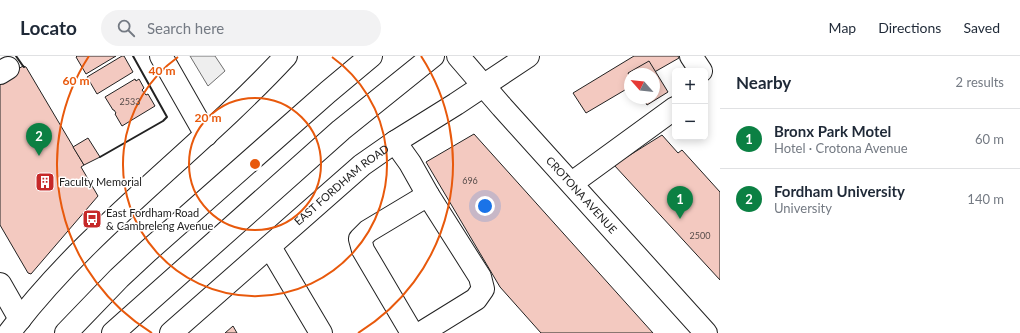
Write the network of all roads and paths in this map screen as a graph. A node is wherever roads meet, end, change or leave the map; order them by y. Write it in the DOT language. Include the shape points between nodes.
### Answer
graph roads {
  1 [pos="161,56"];
  2 [pos="286,56"];
  3 [pos="371,56"];
  4 [pos="433,56"];
  5 [pos="458,56"];
  6 [pos="528,56"];
  7 [pos="691,56"];
  8 [pos="699,68"];
  9 [pos="483,85"];
  10 [pos="672,110"];
  11 [pos="206,135"];
  12 [pos="395,142"];
  13 [pos="572,183"];
  14 [pos="428,195"];
  15 [pos="270,247"];
  16 [pos="0,284"];
  17 [pos="15,326"];
  18 [pos="66,333"];
  19 [pos="114,333"];
  20 [pos="171,333"];
  21 [pos="321,333"];
  22 [pos="412,333"];
  23 [pos="421,333"];
  24 [pos="706,333"];
  1 -- 11 [label="street"];
  2 -- 11 [label="street"];
  3 -- 18 [label="street" via="148,251"];
  4 -- 19 [label="street" via="341,130"];
  5 -- 9 [label="street, CROTONA AVENUE"];
  6 -- 9 [label="street, EAST FORDHAM ROAD"];
  7 -- 8 [label="street"];
  9 -- 12 [label="street, EAST FORDHAM ROAD"];
  9 -- 13 [label="street, CROTONA AVENUE"];
  10 -- 13 [label="street"];
  11 -- 17 [label="street" via="101,231"];
  12 -- 14 [label="street"];
  12 -- 15 [label="street, EAST FORDHAM ROAD" via="362,165"];
  13 -- 24 [label="street, CROTONA AVENUE"];
  14 -- 22 [label="street" via="368,231 360,239 363,250"];
  14 -- 23 [label="street" via="480,276 483,289 476,299"];
  15 -- 20 [label="street, EAST FORDHAM ROAD"];
  15 -- 21 [label="street"];
  16 -- 17 [label="street"];
}
